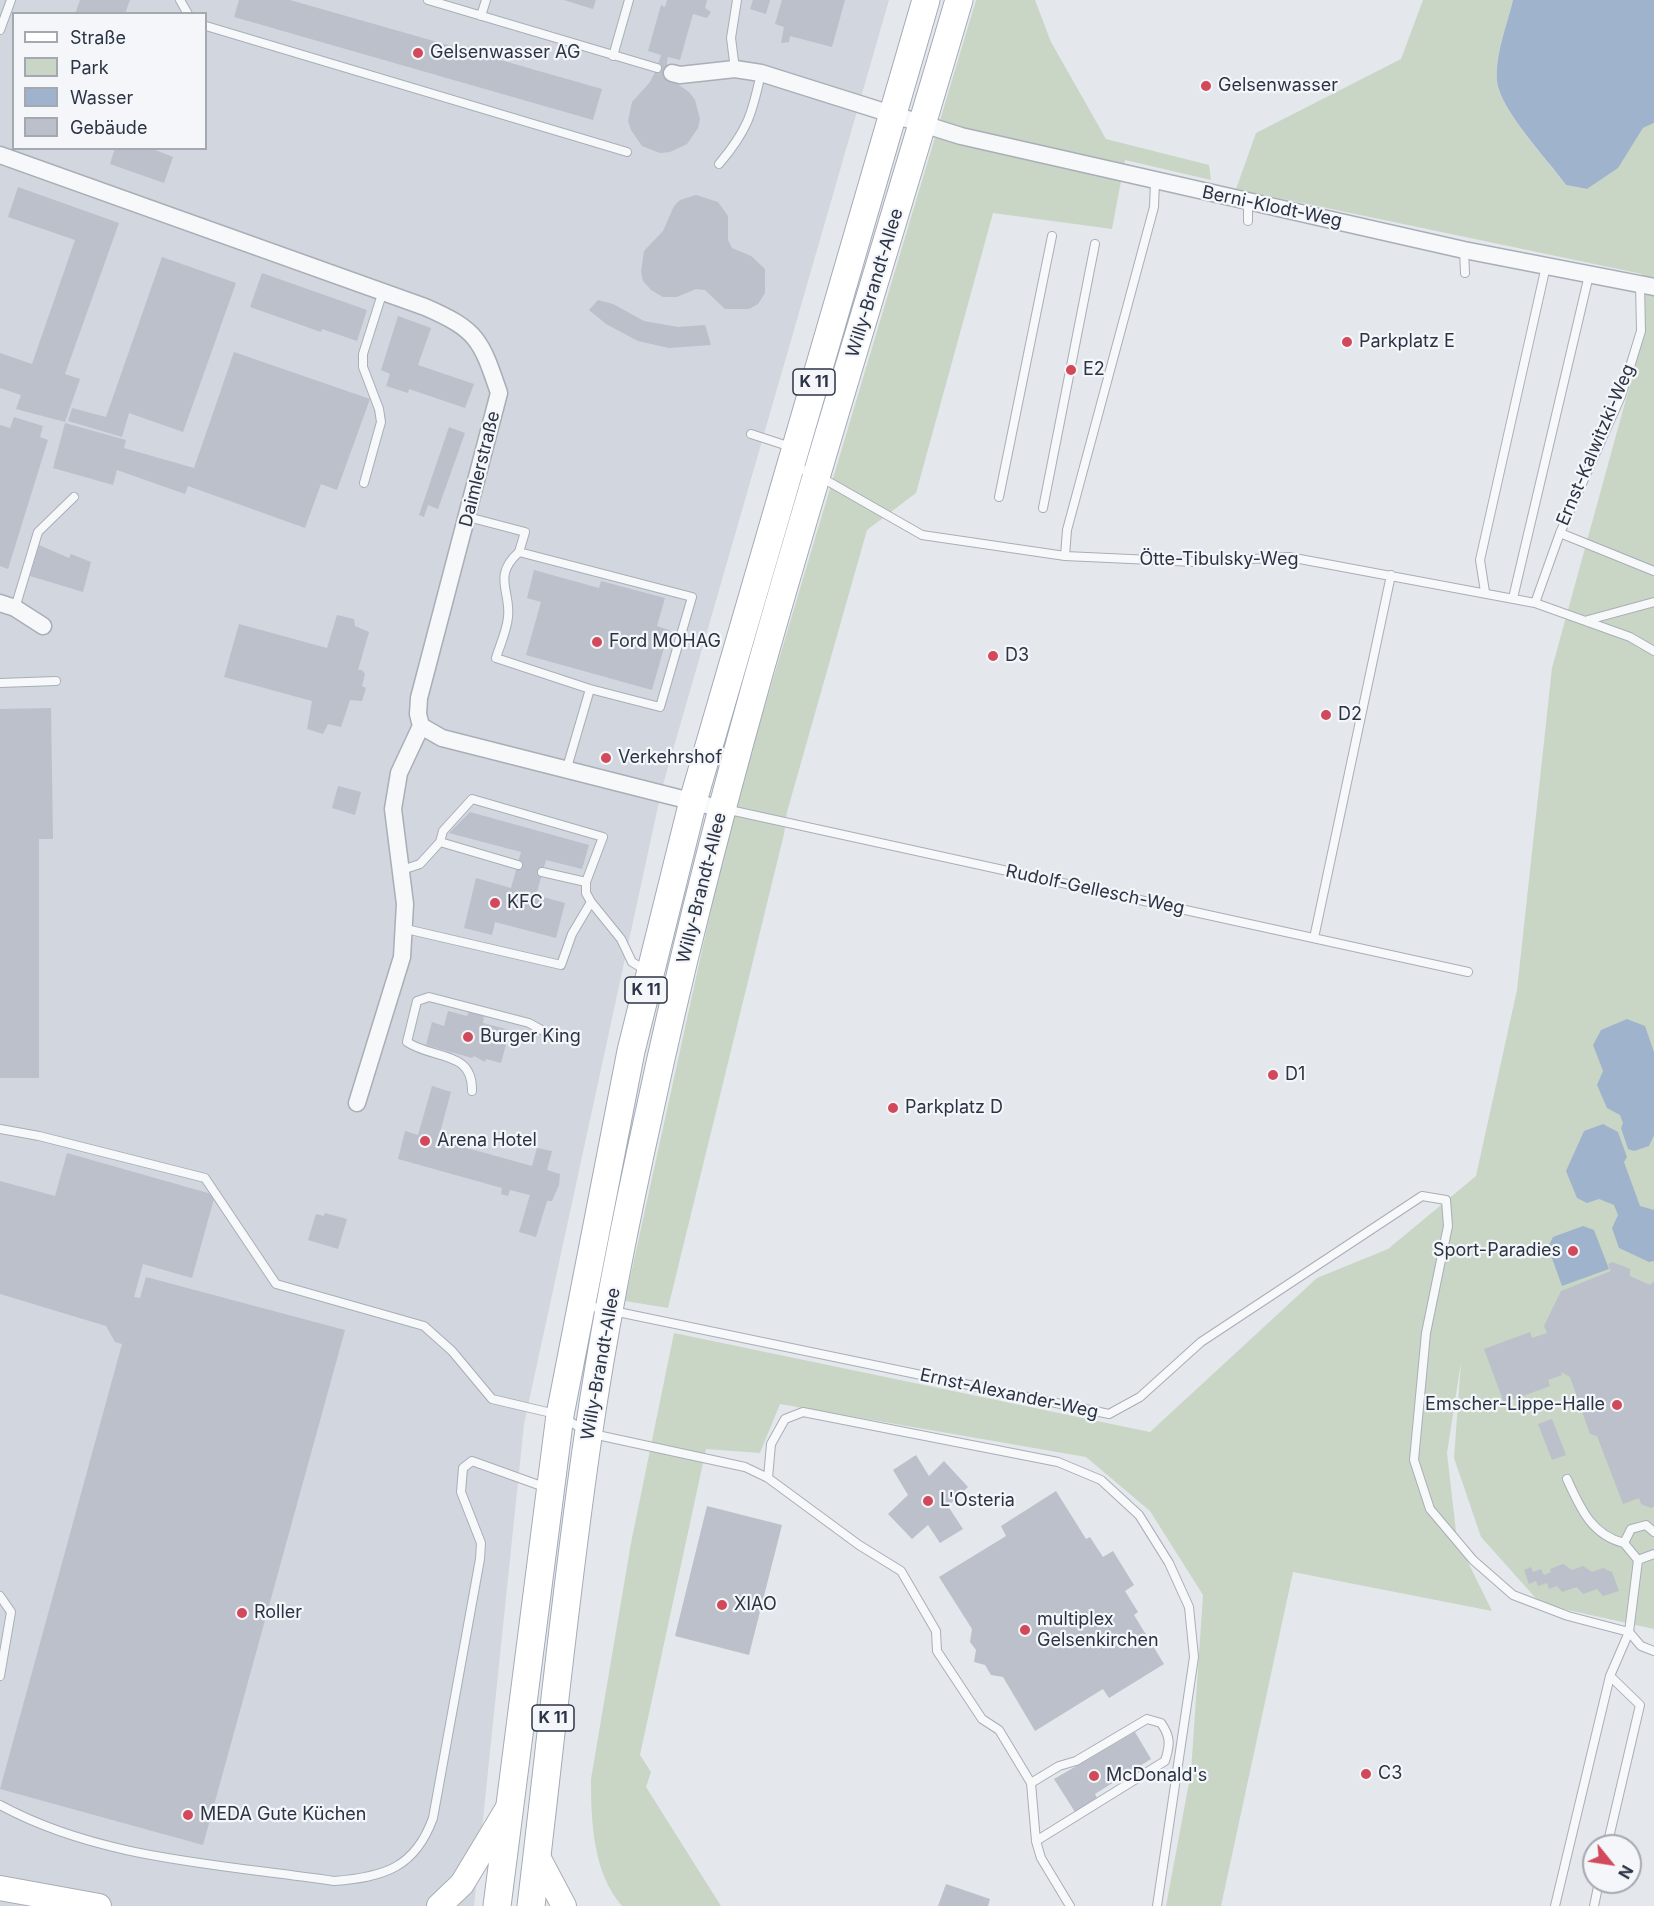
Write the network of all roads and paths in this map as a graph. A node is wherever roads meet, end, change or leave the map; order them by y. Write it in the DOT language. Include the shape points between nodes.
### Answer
graph roads {
  1 [pos="11,0"];
  2 [pos="428,0"];
  3 [pos="486,0"];
  4 [pos="629,0"];
  5 [pos="737,0"];
  6 [pos="926,0"];
  7 [pos="959,0"];
  8 [pos="481,16"];
  9 [pos="207,26"];
  10 [pos="0,30"];
  11 [pos="613,56"];
  12 [pos="735,69"];
  13 [pos="665,71"];
  14 [pos="761,73"];
  15 [pos="892,116"];
  16 [pos="922,124"];
  17 [pos="627,152"];
  18 [pos="0,155"];
  19 [pos="718,164"];
  20 [pos="1155,182"];
  21 [pos="1248,201"];
  22 [pos="1248,221"];
  23 [pos="1052,236"];
  24 [pos="1095,244"];
  25 [pos="1464,250"];
  26 [pos="1546,266"];
  27 [pos="1465,273"];
  28 [pos="1588,275"];
  29 [pos="1647,286"];
  30 [pos="382,291"];
  31 [pos="751,434"];
  32 [pos="792,456"];
  33 [pos="817,475"];
  34 [pos="364,483"];
  35 [pos="74,497"];
  36 [pos="999,497"];
  37 [pos="1043,508"];
  38 [pos="468,517"];
  39 [pos="1560,533"];
  40 [pos="519,552"];
  41 [pos="1065,556"];
  42 [pos="1654,571"];
  43 [pos="1391,575"];
  44 [pos="1485,592"];
  45 [pos="1513,598"];
  46 [pos="1654,602"];
  47 [pos="1535,603"];
  48 [pos="8,605"];
  49 [pos="1587,620"];
  50 [pos="43,626"];
  51 [pos="1654,651"];
  52 [pos="56,681"];
  53 [pos="0,683"];
  54 [pos="590,689"];
  55 [pos="422,726"];
  56 [pos="566,771"];
  57 [pos="693,801"];
  58 [pos="722,809"];
  59 [pos="440,842"];
  60 [pos="518,865"];
  61 [pos="402,870"];
  62 [pos="542,872"];
  63 [pos="586,882"];
  64 [pos="591,902"];
  65 [pos="406,929"];
  66 [pos="1314,938"];
  67 [pos="1468,972"];
  68 [pos="650,973"];
  69 [pos="547,1033"];
  70 [pos="472,1091"];
  71 [pos="357,1103"];
  72 [pos="0,1129"];
  73 [pos="581,1304"];
  74 [pos="609,1311"];
  75 [pos="560,1415"];
  76 [pos="588,1433"];
  77 [pos="768,1478"];
  78 [pos="1567,1479"];
  79 [pos="550,1490"];
  80 [pos="1654,1532"];
  81 [pos="1624,1543"];
  82 [pos="1654,1554"];
  83 [pos="1638,1560"];
  84 [pos="0,1596"];
  85 [pos="1629,1632"];
  86 [pos="1654,1651"];
  87 [pos="0,1676"];
  88 [pos="1610,1676"];
  89 [pos="1031,1784"];
  90 [pos="0,1805"];
  91 [pos="509,1806"];
  92 [pos="1610,1834"];
  93 [pos="1036,1841"];
  94 [pos="537,1856"];
  95 [pos="0,1888"];
  96 [pos="99,1906"];
  97 [pos="439,1906"];
  98 [pos="497,1906"];
  99 [pos="531,1906"];
  100 [pos="564,1906"];
  101 [pos="1070,1906"];
  102 [pos="1157,1906"];
  103 [pos="1555,1906"];
  1 -- 10 [label="lane"];
  2 -- 8 [label="lane"];
  3 -- 8 [label="lane"];
  4 -- 11 [label="lane"];
  5 -- 12 [label="lane" via="730,38"];
  6 -- 15 [label="main road, Willy-Brandt-Allee / K 11"];
  7 -- 16 [label="main road, Willy-Brandt-Allee / K 11"];
  8 -- 11 [label="lane"];
  9 -- 17 [label="lane"];
  11 -- 13 [label="lane"];
  12 -- 13 [label="street, Berni-Klodt-Weg" via="680,75"];
  12 -- 14 [label="street, Berni-Klodt-Weg"];
  14 -- 15 [label="street, Berni-Klodt-Weg"];
  14 -- 19 [label="lane" via="751,117 739,140"];
  15 -- 16 [label="street, Berni-Klodt-Weg"];
  15 -- 32 [label="main road, Willy-Brandt-Allee / K 11"];
  16 -- 20 [label="street, Berni-Klodt-Weg"];
  16 -- 33 [label="main road, Willy-Brandt-Allee / K 11"];
  18 -- 30 [label="street, Daimlerstraße"];
  20 -- 21 [label="street, Berni-Klodt-Weg"];
  20 -- 41 [label="lane" via="1154,207 1067,530"];
  21 -- 22 [label="lane"];
  21 -- 25 [label="street, Berni-Klodt-Weg"];
  23 -- 36 [label="lane"];
  24 -- 37 [label="lane"];
  25 -- 26 [label="street, Berni-Klodt-Weg"];
  25 -- 27 [label="lane"];
  26 -- 28 [label="street, Berni-Klodt-Weg"];
  26 -- 44 [label="lane" via="1480,560"];
  28 -- 29 [label="street, Berni-Klodt-Weg"];
  28 -- 45 [label="lane"];
  29 -- 39 [label="lane, Ernst-Kalwitzki-Weg" via="1641,331 1621,396"];
  30 -- 34 [label="lane" via="363,354 363,368 381,422"];
  30 -- 38 [label="street, Daimlerstraße" via="453,319 475,335 489,363 499,393"];
  31 -- 32 [label="lane, Ötte-Tibulsky-Weg"];
  32 -- 33 [label="lane, Ötte-Tibulsky-Weg"];
  32 -- 57 [label="main road, Willy-Brandt-Allee / K 11"];
  33 -- 41 [label="lane, Ötte-Tibulsky-Weg" via="922,535"];
  33 -- 58 [label="main road, Willy-Brandt-Allee / K 11"];
  35 -- 48 [label="lane" via="38,532"];
  38 -- 40 [label="lane" via="525,532"];
  38 -- 55 [label="street, Daimlerstraße" via="419,698"];
  39 -- 42 [label="lane"];
  39 -- 47 [label="lane, Ernst-Kalwitzki-Weg"];
  40 -- 54 [label="lane" via="509,560 502,586 508,616 496,658"];
  40 -- 54 [label="lane" via="692,597 660,707"];
  41 -- 43 [label="lane, Ötte-Tibulsky-Weg" via="1196,562 1289,557"];
  43 -- 44 [label="lane, Ötte-Tibulsky-Weg"];
  43 -- 66 [label="lane"];
  44 -- 45 [label="lane, Ötte-Tibulsky-Weg"];
  45 -- 47 [label="lane, Ötte-Tibulsky-Weg"];
  46 -- 49 [label="lane"];
  47 -- 49 [label="lane, Ötte-Tibulsky-Weg"];
  48 -- 50 [label="street"];
  49 -- 51 [label="lane, Ötte-Tibulsky-Weg"];
  52 -- 53 [label="lane"];
  54 -- 56 [label="lane"];
  55 -- 56 [label="street" via="442,738"];
  55 -- 61 [label="street" via="399,773 393,809"];
  56 -- 57 [label="street"];
  57 -- 58 [label="street"];
  57 -- 68 [label="main road, Willy-Brandt-Allee / K 11"];
  58 -- 66 [label="lane, Rudolf-Gellesch-Weg"];
  58 -- 74 [label="main road, Willy-Brandt-Allee / K 11" via="650,1108"];
  59 -- 60 [label="lane"];
  59 -- 61 [label="lane" via="420,864"];
  59 -- 63 [label="lane" via="443,831 472,799 603,837"];
  61 -- 65 [label="street"];
  62 -- 63 [label="lane"];
  63 -- 64 [label="lane"];
  64 -- 65 [label="lane" via="572,934 561,965"];
  64 -- 68 [label="lane" via="621,939 632,962"];
  65 -- 71 [label="street" via="402,957"];
  66 -- 67 [label="lane, Rudolf-Gellesch-Weg"];
  68 -- 73 [label="main road, Willy-Brandt-Allee / K 11"];
  69 -- 70 [label="lane" via="529,1023 429,997 417,1001 407,1042 419,1050 462,1061 473,1076"];
  72 -- 75 [label="lane" via="205,1178 276,1284 424,1326 452,1351 492,1399"];
  73 -- 74 [label="lane, Ernst-Alexander-Weg"];
  73 -- 75 [label="main road, Willy-Brandt-Allee / K 11"];
  74 -- 76 [label="main road, Willy-Brandt-Allee / K 11"];
  74 -- 85 [label="lane, Ernst-Alexander-Weg" via="1109,1414 1140,1397 1201,1342 1422,1196 1446,1200 1448,1226 1426,1333 1414,1460 1430,1509 1473,1560 1513,1595 1568,1616"];
  75 -- 76 [label="lane"];
  75 -- 79 [label="main road, Willy-Brandt-Allee / K 11"];
  76 -- 77 [label="lane" via="745,1467"];
  76 -- 94 [label="main road, Willy-Brandt-Allee / K 11"];
  77 -- 89 [label="lane" via="901,1571 936,1631 937,1651 982,1719 999,1730"];
  77 -- 102 [label="lane" via="771,1444 785,1419 803,1412 1058,1462 1101,1480 1139,1515 1169,1563 1189,1607 1194,1657"];
  78 -- 81 [label="lane" via="1585,1519 1610,1540"];
  79 -- 90 [label="lane" via="472,1461 463,1468 461,1492 481,1543 468,1638 433,1818 422,1842 393,1870 362,1879 334,1881 117,1850 25,1819"];
  79 -- 91 [label="main road, Willy-Brandt-Allee / K 11"];
  80 -- 81 [label="lane" via="1646,1525 1631,1529"];
  81 -- 83 [label="lane"];
  82 -- 83 [label="lane"];
  83 -- 85 [label="lane"];
  84 -- 87 [label="lane" via="11,1612"];
  85 -- 86 [label="lane" via="1641,1646"];
  85 -- 88 [label="lane"];
  88 -- 92 [label="lane" via="1640,1706"];
  88 -- 103 [label="lane"];
  89 -- 93 [label="lane"];
  89 -- 93 [label="lane" via="1147,1719 1161,1723 1168,1732 1170,1744 1165,1761"];
  91 -- 97 [label="main road" via="462,1884"];
  91 -- 98 [label="main road, Willy-Brandt-Allee / K 11"];
  93 -- 101 [label="lane" via="1041,1858"];
  94 -- 99 [label="main road, Willy-Brandt-Allee / K 11"];
  94 -- 100 [label="main road"];
  95 -- 96 [label="main road"];
}
